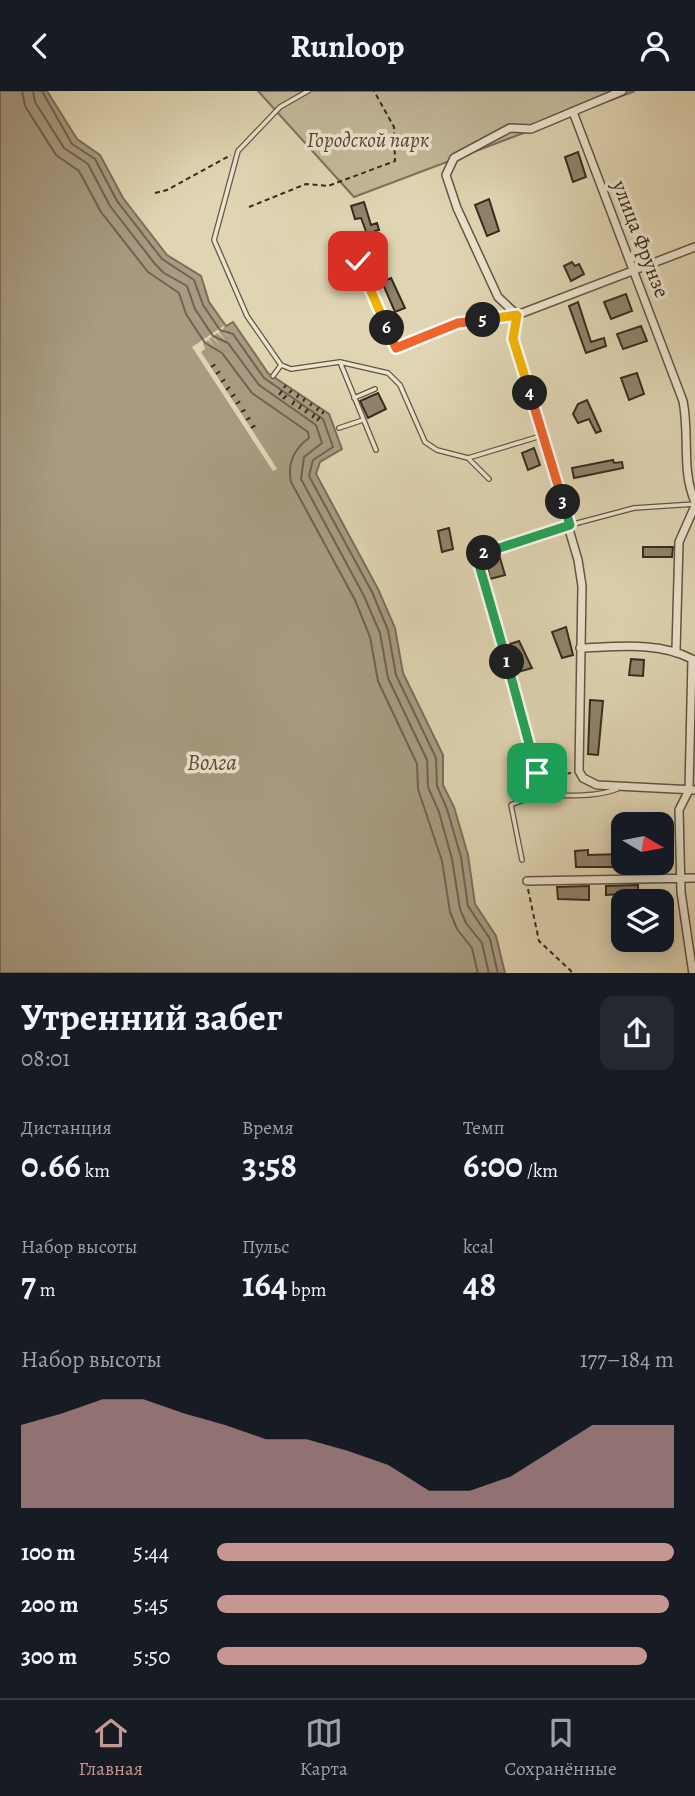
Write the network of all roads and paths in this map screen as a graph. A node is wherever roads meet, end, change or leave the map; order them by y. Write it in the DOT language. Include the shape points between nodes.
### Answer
graph roads {
  1 [pos="308,91"];
  2 [pos="374,91"];
  3 [pos="622,91"];
  4 [pos="573,111"];
  5 [pos="238,151"];
  6 [pos="155,193"];
  7 [pos="249,207"];
  8 [pos="345,239"];
  9 [pos="695,247"];
  10 [pos="634,270"];
  11 [pos="517,315"];
  12 [pos="340,362"];
  13 [pos="216,364"];
  14 [pos="281,365"];
  15 [pos="211,367"];
  16 [pos="222,370"];
  17 [pos="216,375"];
  18 [pos="273,376"];
  19 [pos="227,378"];
  20 [pos="221,382"];
  21 [pos="232,385"];
  22 [pos="286,386"];
  23 [pos="375,389"];
  24 [pos="226,390"];
  25 [pos="292,390"];
  26 [pos="237,393"];
  27 [pos="299,394"];
  28 [pos="279,395"];
  29 [pos="231,397"];
  30 [pos="306,398"];
  31 [pos="354,398"];
  32 [pos="283,399"];
  33 [pos="242,400"];
  34 [pos="312,403"];
  35 [pos="236,404"];
  36 [pos="292,405"];
  37 [pos="318,407"];
  38 [pos="248,408"];
  39 [pos="299,409"];
  40 [pos="324,411"];
  41 [pos="695,411"];
  42 [pos="242,412"];
  43 [pos="305,413"];
  44 [pos="253,416"];
  45 [pos="686,417"];
  46 [pos="312,418"];
  47 [pos="246,420"];
  48 [pos="317,421"];
  49 [pos="363,421"];
  50 [pos="256,425"];
  51 [pos="251,428"];
  52 [pos="339,428"];
  53 [pos="543,436"];
  54 [pos="376,450"];
  55 [pos="468,457"];
  56 [pos="489,479"];
  57 [pos="695,504"];
  58 [pos="570,525"];
  59 [pos="580,648"];
  60 [pos="676,650"];
  61 [pos="693,657"];
  62 [pos="518,700"];
  63 [pos="579,771"];
  64 [pos="618,788"];
  65 [pos="692,790"];
  66 [pos="522,860"];
  67 [pos="682,878"];
  68 [pos="695,878"];
  69 [pos="527,881"];
  70 [pos="570,973"];
  71 [pos="693,973"];
  1 -- 5 [label="lane" via="279,107"];
  2 -- 7 [label="path" via="394,127 395,161 328,186 306,184"];
  3 -- 4 [label="street"];
  4 -- 10 [label="street, улица Фрунзе"];
  4 -- 11 [label="street" via="531,129 510,128 454,158 448,166 446,183 498,297"];
  5 -- 6 [label="path"];
  5 -- 14 [label="lane" via="214,240 247,316"];
  8 -- 11 [label="street" via="396,348 458,323"];
  9 -- 10 [label="street"];
  10 -- 11 [label="street"];
  10 -- 45 [label="street, улица Фрунзе"];
  11 -- 53 [label="street" via="513,339"];
  12 -- 14 [label="lane" via="291,369"];
  12 -- 31 [label="lane"];
  12 -- 55 [label="lane" via="388,373 400,385 425,442 437,450"];
  13 -- 15 [label="path"];
  14 -- 18 [label="lane"];
  16 -- 17 [label="path"];
  19 -- 20 [label="path"];
  21 -- 24 [label="path"];
  22 -- 28 [label="path"];
  23 -- 31 [label="lane"];
  25 -- 32 [label="path"];
  26 -- 29 [label="path"];
  27 -- 36 [label="path"];
  30 -- 39 [label="path"];
  31 -- 49 [label="lane"];
  33 -- 35 [label="path"];
  34 -- 43 [label="path"];
  37 -- 46 [label="path"];
  38 -- 42 [label="path"];
  40 -- 48 [label="path"];
  41 -- 45 [label="street"];
  44 -- 47 [label="path"];
  45 -- 57 [label="street, улица Фрунзе" via="686,482"];
  49 -- 52 [label="lane"];
  49 -- 54 [label="lane"];
  50 -- 51 [label="path"];
  53 -- 55 [label="lane"];
  53 -- 58 [label="street"];
  55 -- 56 [label="lane"];
  57 -- 58 [label="lane" via="634,507"];
  57 -- 60 [label="street" via="678,543"];
  58 -- 59 [label="street" via="582,586"];
  58 -- 62 [label="street" via="486,551 479,561"];
  59 -- 60 [label="street"];
  59 -- 63 [label="street"];
  60 -- 61 [label="street"];
  61 -- 65 [label="street"];
  62 -- 63 [label="path" via="540,777"];
  63 -- 64 [label="street" via="597,785"];
  64 -- 65 [label="street"];
  64 -- 66 [label="lane" via="511,805"];
  65 -- 67 [label="street" via="680,810"];
  67 -- 68 [label="street"];
  67 -- 69 [label="street"];
  67 -- 71 [label="street"];
  69 -- 70 [label="path" via="539,940"];
}
